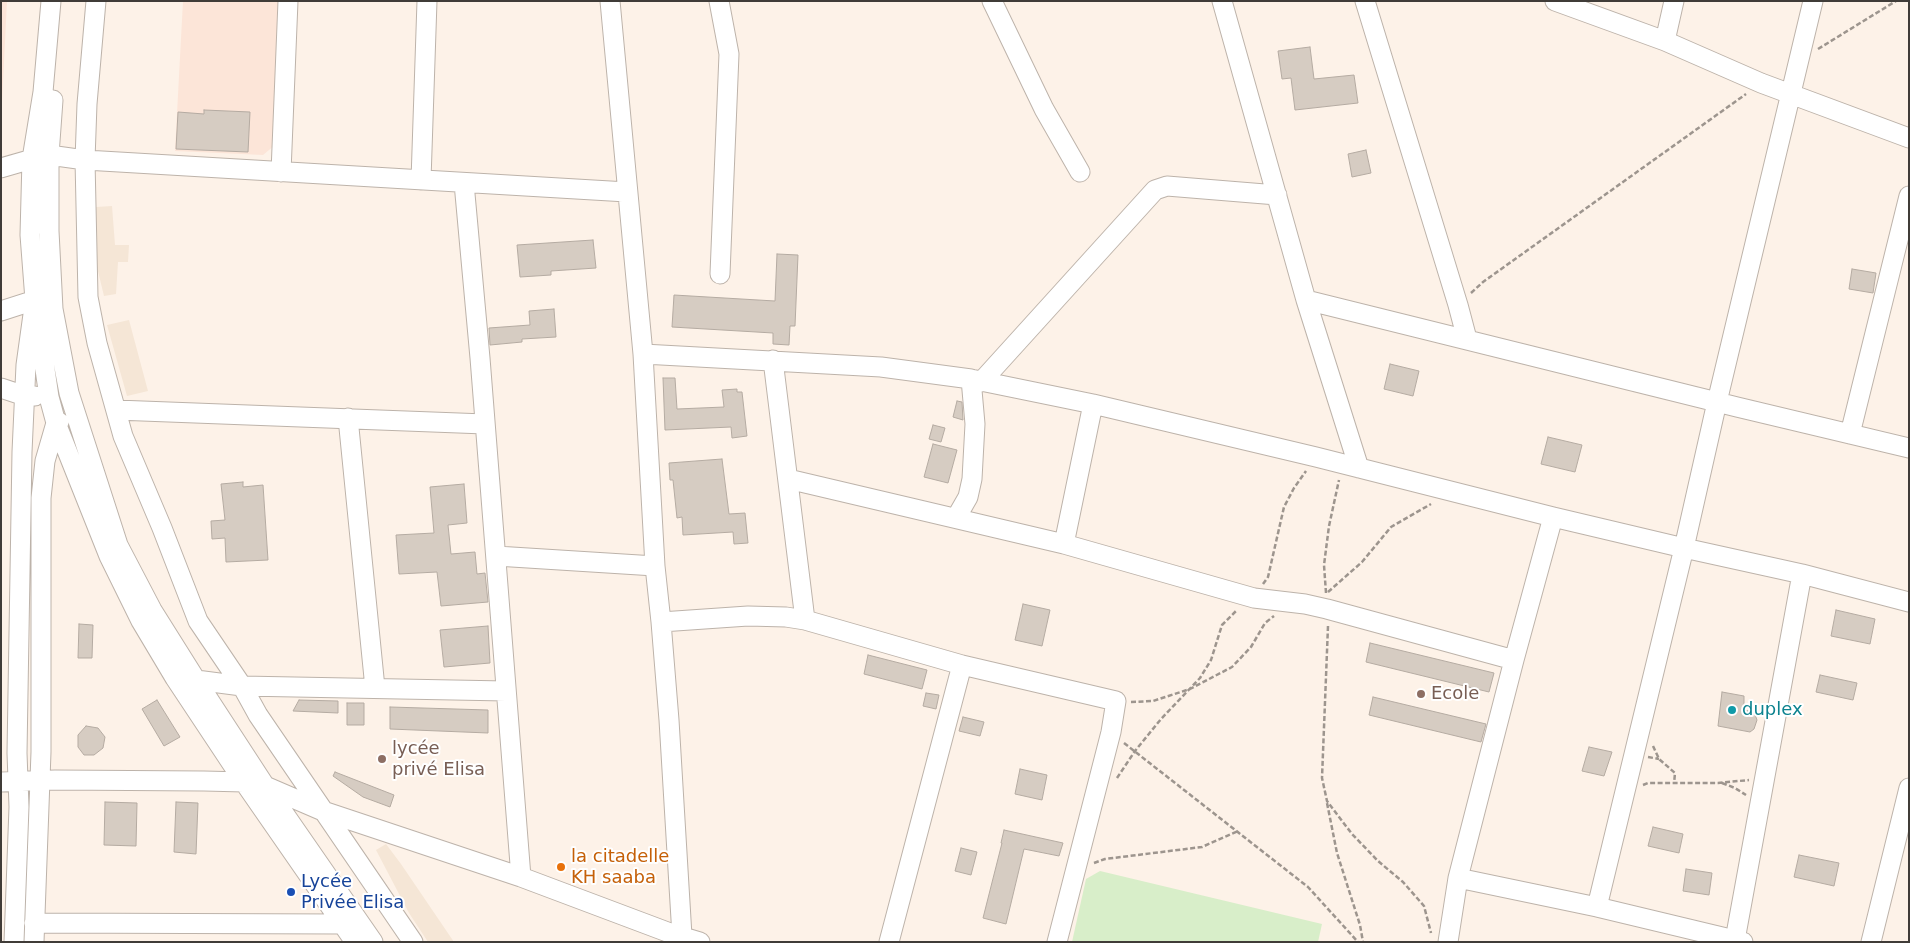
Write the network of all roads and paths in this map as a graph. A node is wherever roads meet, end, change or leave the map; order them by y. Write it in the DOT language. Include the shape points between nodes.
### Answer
graph roads {
  1 [pos="50,1"];
  2 [pos="59,1"];
  3 [pos="96,1"];
  4 [pos="288,1"];
  5 [pos="427,1"];
  6 [pos="610,1"];
  7 [pos="719,1"];
  8 [pos="992,1"];
  9 [pos="1222,1"];
  10 [pos="1365,1"];
  11 [pos="1555,1"];
  12 [pos="1674,1"];
  13 [pos="1813,1"];
  14 [pos="1896,1"];
  15 [pos="1665,41"];
  16 [pos="1798,61"];
  17 [pos="1761,83"];
  18 [pos="1791,94"];
  19 [pos="1909,138"];
  20 [pos="40,157"];
  21 [pos="85,160"];
  22 [pos="1,168"];
  23 [pos="281,172"];
  24 [pos="1080,172"];
  25 [pos="422,180"];
  26 [pos="464,183"];
  27 [pos="627,192"];
  28 [pos="1276,195"];
  29 [pos="1909,196"];
  30 [pos="720,274"];
  31 [pos="35,300"];
  32 [pos="1306,300"];
  33 [pos="1458,305"];
  34 [pos="1,311"];
  35 [pos="1467,339"];
  36 [pos="643,354"];
  37 [pos="773,360"];
  38 [pos="976,381"];
  39 [pos="1,388"];
  40 [pos="69,393"];
  41 [pos="25,396"];
  42 [pos="49,397"];
  43 [pos="1717,402"];
  44 [pos="1092,404"];
  45 [pos="116,410"];
  46 [pos="75,414"];
  47 [pos="348,418"];
  48 [pos="56,423"];
  49 [pos="485,424"];
  50 [pos="1850,434"];
  51 [pos="1909,448"];
  52 [pos="1316,457"];
  53 [pos="1351,466"];
  54 [pos="788,479"];
  55 [pos="1553,517"];
  56 [pos="956,518"];
  57 [pos="1064,544"];
  58 [pos="1684,548"];
  59 [pos="496,556"];
  60 [pos="655,566"];
  61 [pos="1802,574"];
  62 [pos="1254,598"];
  63 [pos="1909,602"];
  64 [pos="1327,609"];
  65 [pos="805,620"];
  66 [pos="661,622"];
  67 [pos="1514,660"];
  68 [pos="962,665"];
  69 [pos="196,680"];
  70 [pos="242,686"];
  71 [pos="375,688"];
  72 [pos="506,691"];
  73 [pos="1111,732"];
  74 [pos="1652,745"];
  75 [pos="1135,751"];
  76 [pos="1765,775"];
  77 [pos="39,781"];
  78 [pos="10,782"];
  79 [pos="244,782"];
  80 [pos="1114,782"];
  81 [pos="1721,783"];
  82 [pos="1674,784"];
  83 [pos="265,786"];
  84 [pos="1909,788"];
  85 [pos="1624,794"];
  86 [pos="1327,801"];
  87 [pos="1760,805"];
  88 [pos="323,811"];
  89 [pos="1238,831"];
  90 [pos="1075,875"];
  91 [pos="521,877"];
  92 [pos="1458,878"];
  93 [pos="8,901"];
  94 [pos="1597,907"];
  95 [pos="342,924"];
  96 [pos="34,932"];
  97 [pos="673,937"];
  98 [pos="1739,941"];
  99 [pos="14,942"];
  100 [pos="355,942"];
  101 [pos="373,942"];
  102 [pos="413,942"];
  103 [pos="700,942"];
  104 [pos="889,942"];
  105 [pos="1057,942"];
  106 [pos="1358,942"];
  107 [pos="1362,942"];
  108 [pos="1433,942"];
  109 [pos="1448,942"];
  110 [pos="1871,942"];
  1 -- 20 [label="street"];
  2 -- 20 [label="street"];
  3 -- 21 [label="street"];
  4 -- 23 [label="street"];
  5 -- 25 [label="street"];
  6 -- 27 [label="street"];
  7 -- 30 [label="street" via="729,54"];
  8 -- 24 [label="street" via="1044,109"];
  9 -- 28 [label="street"];
  10 -- 33 [label="street"];
  11 -- 15 [label="street"];
  12 -- 15 [label="street"];
  13 -- 16 [label="street"];
  14 -- 16 [label="path"];
  15 -- 17 [label="street"];
  16 -- 18 [label="street"];
  17 -- 18 [label="street"];
  17 -- 33 [label="path" via="1483,282"];
  18 -- 19 [label="street"];
  18 -- 43 [label="street"];
  20 -- 21 [label="street"];
  20 -- 22 [label="street"];
  20 -- 31 [label="street" via="30,235"];
  20 -- 40 [label="street" via="53,309"];
  21 -- 23 [label="street"];
  21 -- 45 [label="street" via="88,297"];
  23 -- 25 [label="street"];
  25 -- 26 [label="street"];
  26 -- 27 [label="street"];
  26 -- 49 [label="street"];
  27 -- 36 [label="street"];
  28 -- 32 [label="street"];
  28 -- 38 [label="street" via="1167,186 1155,190"];
  29 -- 50 [label="street"];
  31 -- 34 [label="street"];
  31 -- 41 [label="street"];
  31 -- 42 [label="street"];
  32 -- 35 [label="street"];
  32 -- 53 [label="street"];
  33 -- 35 [label="street"];
  35 -- 43 [label="street"];
  36 -- 37 [label="street"];
  36 -- 60 [label="street"];
  37 -- 38 [label="street" via="881,366"];
  37 -- 54 [label="street"];
  38 -- 44 [label="street"];
  38 -- 56 [label="street" via="972,479 968,497"];
  39 -- 41 [label="street"];
  40 -- 42 [label="street"];
  40 -- 46 [label="street"];
  41 -- 42 [label="street"];
  41 -- 78 [label="street" via="17,743"];
  42 -- 48 [label="street"];
  43 -- 50 [label="street"];
  43 -- 58 [label="street"];
  44 -- 52 [label="street"];
  44 -- 57 [label="street"];
  45 -- 47 [label="street"];
  45 -- 70 [label="street" via="123,436 198,621"];
  46 -- 48 [label="street"];
  46 -- 69 [label="street" via="118,545 152,610"];
  47 -- 49 [label="street"];
  47 -- 71 [label="street"];
  48 -- 77 [label="street" via="45,461 41,498"];
  48 -- 79 [label="street" via="109,556 141,621"];
  49 -- 59 [label="street"];
  50 -- 51 [label="street"];
  52 -- 53 [label="street"];
  52 -- 62 [label="path" via="1284,507 1268,577"];
  53 -- 55 [label="street"];
  53 -- 64 [label="path" via="1329,526 1324,565"];
  54 -- 56 [label="street"];
  54 -- 65 [label="street"];
  55 -- 58 [label="street"];
  55 -- 67 [label="street"];
  56 -- 57 [label="street"];
  57 -- 62 [label="street"];
  58 -- 61 [label="street"];
  58 -- 85 [label="street"];
  59 -- 60 [label="street"];
  59 -- 72 [label="street"];
  60 -- 66 [label="street"];
  61 -- 63 [label="street"];
  61 -- 76 [label="street"];
  62 -- 64 [label="street"];
  62 -- 75 [label="path" via="1238,608 1222,625 1211,660 1200,678"];
  64 -- 67 [label="street"];
  64 -- 86 [label="path" via="1322,778"];
  65 -- 66 [label="street" via="748,616"];
  65 -- 68 [label="street"];
  66 -- 97 [label="street"];
  67 -- 92 [label="street"];
  68 -- 73 [label="street" via="1115,701"];
  68 -- 104 [label="street"];
  69 -- 70 [label="street"];
  69 -- 83 [label="street"];
  70 -- 71 [label="street"];
  70 -- 88 [label="street"];
  71 -- 72 [label="street"];
  72 -- 91 [label="street"];
  73 -- 75 [label="path"];
  73 -- 90 [label="street"];
  74 -- 82 [label="path" via="1659,759 1675,773"];
  75 -- 80 [label="path"];
  75 -- 89 [label="path"];
  76 -- 81 [label="path" via="1742,782"];
  76 -- 87 [label="street"];
  77 -- 78 [label="street"];
  77 -- 79 [label="street"];
  77 -- 96 [label="street"];
  78 -- 93 [label="street"];
  79 -- 83 [label="street"];
  79 -- 95 [label="street"];
  81 -- 82 [label="path"];
  81 -- 87 [label="path" via="1735,788"];
  82 -- 85 [label="path" via="1648,783"];
  83 -- 88 [label="street"];
  83 -- 101 [label="street"];
  84 -- 110 [label="street"];
  85 -- 94 [label="street"];
  86 -- 107 [label="path" via="1337,853 1360,925"];
  86 -- 108 [label="path" via="1352,834 1424,906"];
  87 -- 98 [label="street"];
  88 -- 91 [label="street"];
  88 -- 102 [label="street"];
  89 -- 90 [label="path" via="1202,847 1105,860"];
  89 -- 106 [label="path" via="1308,887"];
  90 -- 105 [label="street"];
  91 -- 97 [label="street"];
  92 -- 94 [label="street"];
  92 -- 109 [label="street"];
  93 -- 99 [label="street"];
  94 -- 98 [label="street"];
  95 -- 96 [label="street"];
  95 -- 100 [label="street"];
  97 -- 103 [label="street"];
}
